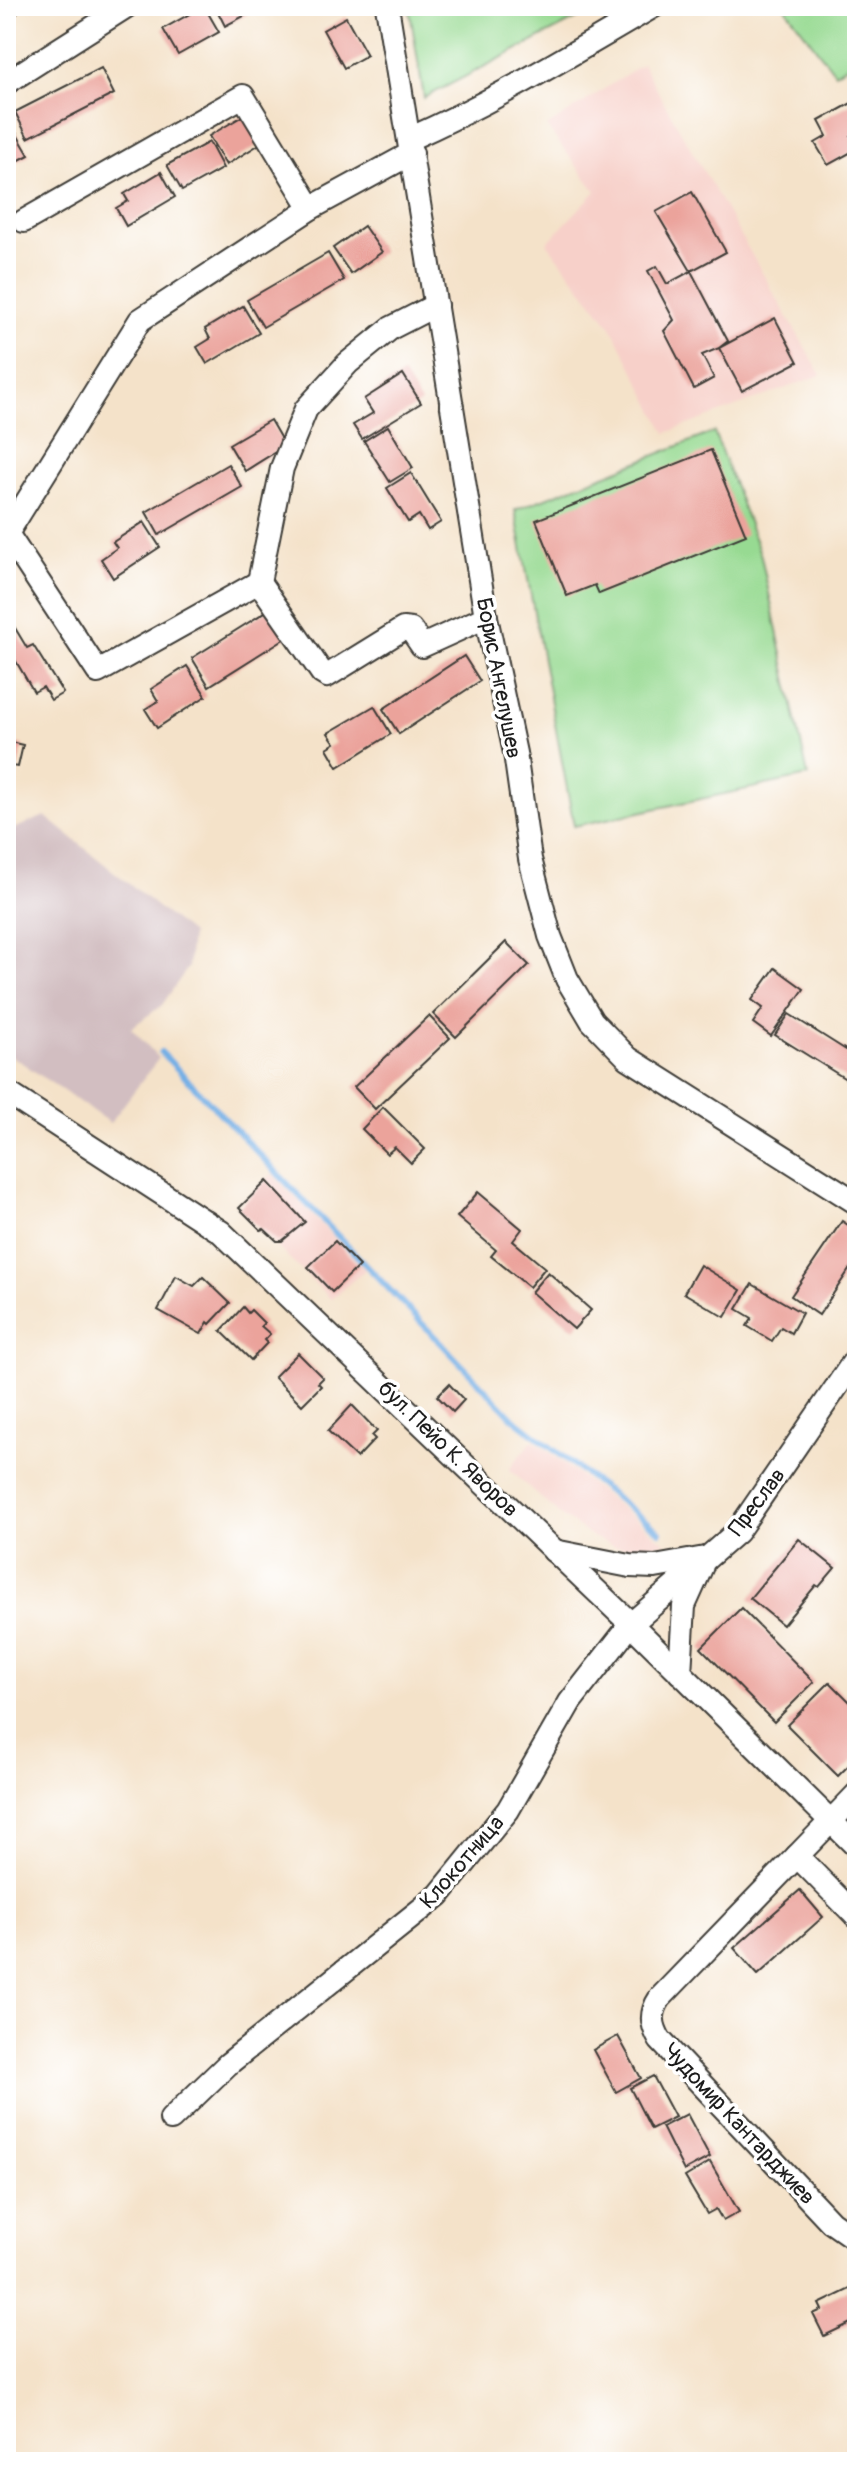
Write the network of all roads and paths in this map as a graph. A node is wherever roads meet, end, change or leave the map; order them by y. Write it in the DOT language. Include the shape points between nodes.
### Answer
graph roads {
  1 [pos="127,6"];
  2 [pos="387,6"];
  3 [pos="654,6"];
  4 [pos="6,83"];
  5 [pos="410,146"];
  6 [pos="311,208"];
  7 [pos="24,221"];
  8 [pos="436,305"];
  9 [pos="7,532"];
  10 [pos="259,582"];
  11 [pos="486,617"];
  12 [pos="6,1092"];
  13 [pos="857,1203"];
  14 [pos="857,1357"];
  15 [pos="552,1551"];
  16 [pos="706,1557"];
  17 [pos="631,1624"];
  18 [pos="680,1673"];
  19 [pos="857,1794"];
  20 [pos="831,1821"];
  21 [pos="857,1847"];
  22 [pos="797,1856"];
  23 [pos="857,1917"];
  24 [pos="171,2119"];
  25 [pos="857,2240"];
  1 -- 4 [label="street"];
  2 -- 5 [label="street, Борис Ангелушев"];
  3 -- 5 [label="street"];
  5 -- 6 [label="street"];
  5 -- 8 [label="street, Борис Ангелушев"];
  6 -- 7 [label="street" via="243,96"];
  6 -- 9 [label="street" via="140,320"];
  8 -- 10 [label="street" via="391,328 348,363 306,409 282,468"];
  8 -- 11 [label="street, Борис Ангелушев"];
  9 -- 10 [label="street" via="98,672"];
  10 -- 11 [label="street" via="327,676 403,629 411,630 422,646"];
  11 -- 13 [label="street, Борис Ангелушев" via="533,872 567,979 592,1021 628,1058"];
  12 -- 15 [label="street, бул. Пейо К. Яворов" via="221,1232"];
  14 -- 16 [label="street, Преслав" via="749,1517"];
  15 -- 16 [label="street" via="655,1567"];
  15 -- 17 [label="street, бул. Пейо К. Яворов"];
  16 -- 17 [label="street, Преслав"];
  16 -- 18 [label="street" via="684,1606"];
  17 -- 18 [label="street, бул. Пейо К. Яворов"];
  17 -- 24 [label="street, Клокотница" via="570,1702 508,1810 439,1895 228,2064"];
  18 -- 20 [label="street, бул. Пейо К. Яворов"];
  19 -- 20 [label="street, Чудомир Кантарджиев"];
  20 -- 21 [label="street, бул. Пейо К. Яворов"];
  20 -- 22 [label="street, Чудомир Кантарджиев"];
  22 -- 23 [label="street"];
  22 -- 25 [label="street, Чудомир Кантарджиев" via="660,1998 652,2016 654,2029 831,2222"];
}
